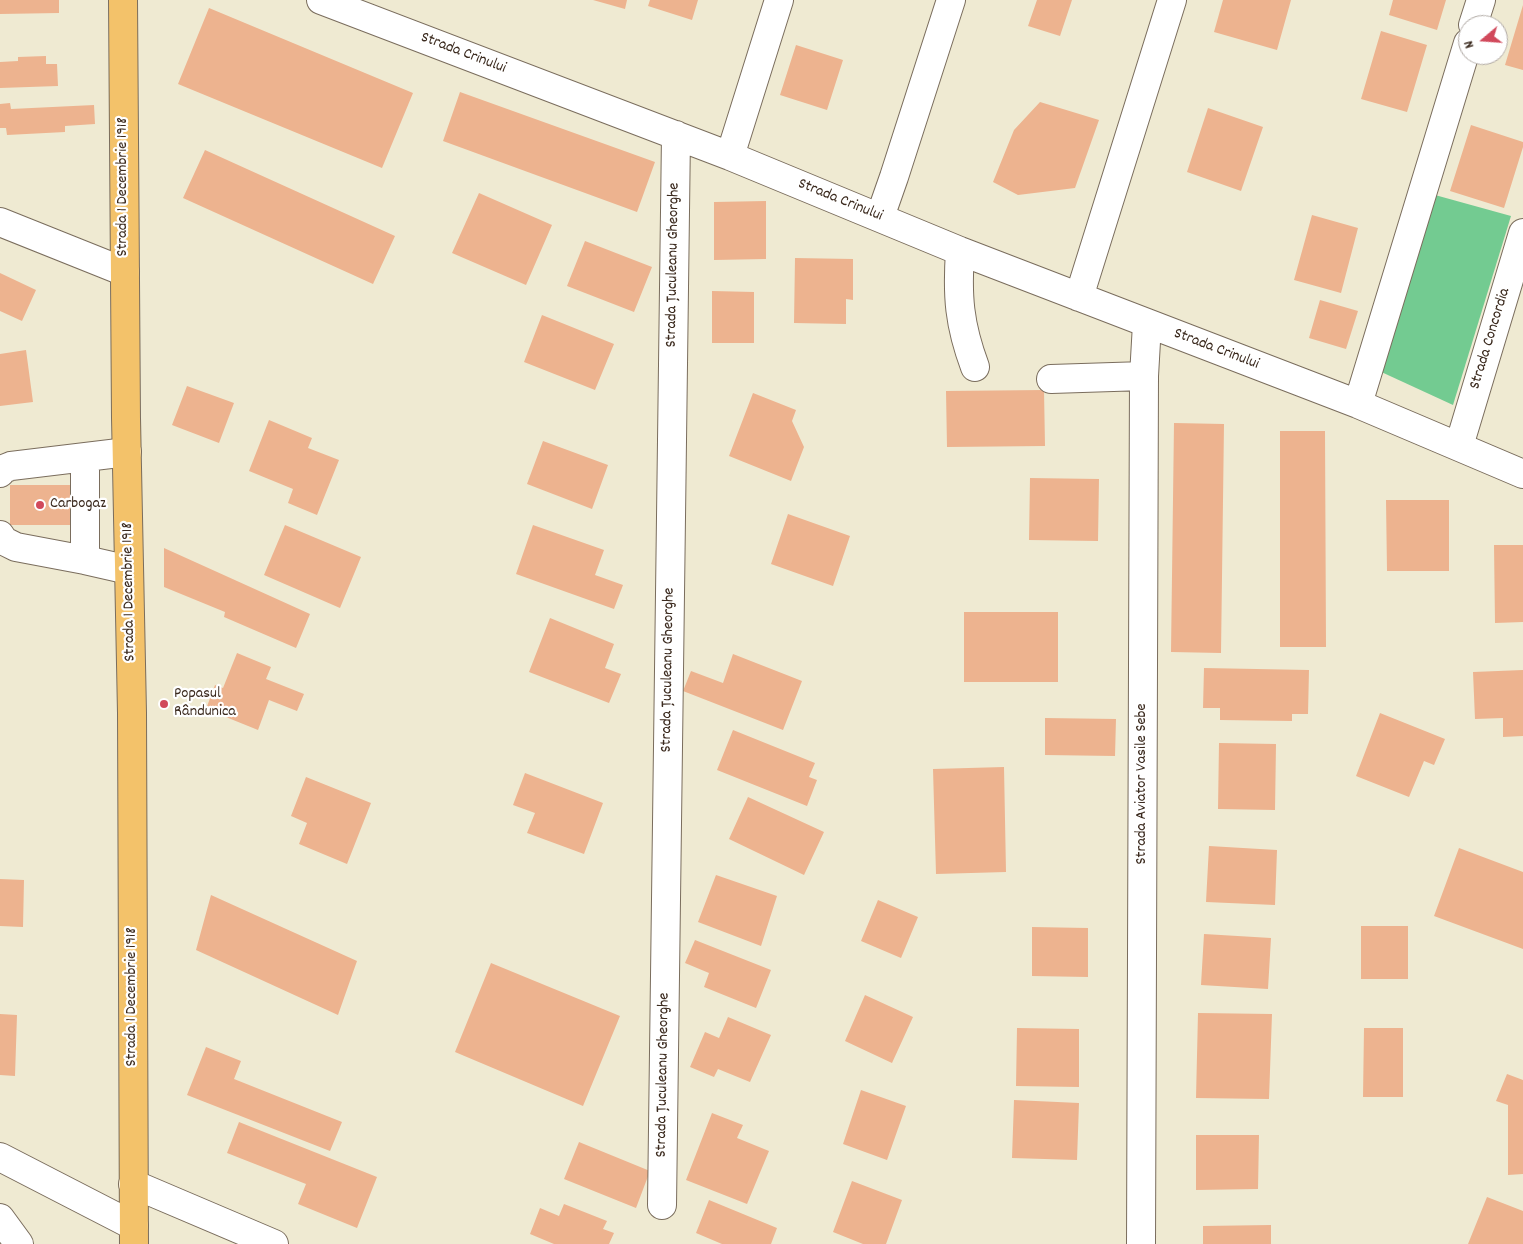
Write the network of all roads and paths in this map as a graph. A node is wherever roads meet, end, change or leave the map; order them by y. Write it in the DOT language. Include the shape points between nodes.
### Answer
graph roads {
  1 [pos="123,0"];
  2 [pos="322,0"];
  3 [pos="779,0"];
  4 [pos="951,0"];
  5 [pos="1172,0"];
  6 [pos="1481,0"];
  7 [pos="1477,15"];
  8 [pos="1461,65"];
  9 [pos="676,135"];
  10 [pos="730,156"];
  11 [pos="880,217"];
  12 [pos="0,222"];
  13 [pos="1523,233"];
  14 [pos="960,251"];
  15 [pos="125,272"];
  16 [pos="1079,297"];
  17 [pos="1147,324"];
  18 [pos="975,367"];
  19 [pos="1144,376"];
  20 [pos="1051,379"];
  21 [pos="1358,404"];
  22 [pos="1459,446"];
  23 [pos="127,452"];
  24 [pos="85,457"];
  25 [pos="0,473"];
  26 [pos="1523,474"];
  27 [pos="0,535"];
  28 [pos="85,560"];
  29 [pos="129,570"];
  30 [pos="0,1157"];
  31 [pos="133,1184"];
  32 [pos="662,1205"];
  33 [pos="0,1218"];
  34 [pos="134,1235"];
  35 [pos="19,1244"];
  36 [pos="274,1244"];
  37 [pos="1141,1244"];
  1 -- 15 [label="main road, Strada 1 Decembrie 1918"];
  2 -- 9 [label="street, Strada Crinului"];
  3 -- 10 [label="street"];
  4 -- 11 [label="street"];
  5 -- 16 [label="street"];
  6 -- 7 [label="street"];
  8 -- 21 [label="street"];
  9 -- 10 [label="street, Strada Crinului"];
  9 -- 32 [label="street, Strada Țuculeanu Gheorghe"];
  10 -- 11 [label="street, Strada Crinului"];
  11 -- 14 [label="street, Strada Crinului"];
  12 -- 15 [label="street"];
  13 -- 22 [label="street, Strada Concordia"];
  14 -- 16 [label="street, Strada Crinului"];
  14 -- 18 [label="street" via="957,288 960,316"];
  15 -- 23 [label="main road, Strada 1 Decembrie 1918"];
  16 -- 17 [label="street, Strada Crinului"];
  17 -- 19 [label="street, Strada Aviator Vasile Sebe"];
  17 -- 21 [label="street, Strada Crinului"];
  19 -- 20 [label="street"];
  19 -- 37 [label="street, Strada Aviator Vasile Sebe"];
  21 -- 22 [label="street, Strada Crinului"];
  22 -- 26 [label="street, Strada Crinului"];
  23 -- 24 [label="street"];
  23 -- 29 [label="main road, Strada 1 Decembrie 1918"];
  24 -- 25 [label="street" via="10,466"];
  24 -- 28 [label="street"];
  27 -- 28 [label="street" via="4,542 16,547"];
  28 -- 29 [label="street"];
  29 -- 31 [label="main road, Strada 1 Decembrie 1918"];
  30 -- 34 [label="street"];
  31 -- 34 [label="main road, Strada 1 Decembrie 1918"];
  31 -- 36 [label="street"];
  33 -- 35 [label="street"];
}
